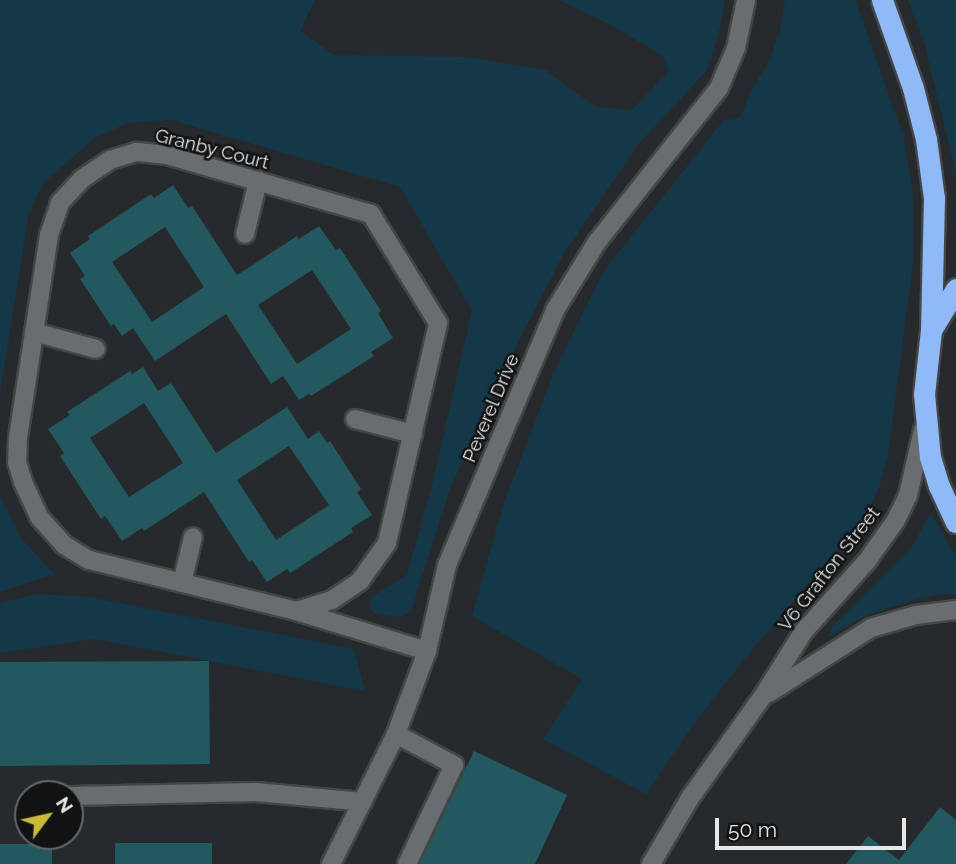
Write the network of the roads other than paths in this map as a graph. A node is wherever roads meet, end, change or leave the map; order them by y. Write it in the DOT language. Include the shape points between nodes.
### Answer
graph roads {
  1 [pos="746,0"];
  2 [pos="882,0"];
  3 [pos="258,181"];
  4 [pos="245,234"];
  5 [pos="956,289"];
  6 [pos="931,330"];
  7 [pos="34,332"];
  8 [pos="96,349"];
  9 [pos="355,419"];
  10 [pos="924,422"];
  11 [pos="412,434"];
  12 [pos="956,522"];
  13 [pos="193,537"];
  14 [pos="182,583"];
  15 [pos="956,610"];
  16 [pos="296,611"];
  17 [pos="427,650"];
  18 [pos="763,696"];
  19 [pos="396,734"];
  20 [pos="84,796"];
  21 [pos="363,802"];
  22 [pos="331,864"];
  23 [pos="407,864"];
  24 [pos="651,864"];
  1 -- 17 [label="street, Peverel Drive" via="736,48 719,88 597,242 555,310 447,565"];
  2 -- 6 [label="highway" via="926,139 934,198"];
  3 -- 4 [label="street"];
  3 -- 7 [label="street, Granby Court" via="167,155 136,152 110,160 60,202 49,235"];
  3 -- 11 [label="street, Granby Court" via="371,214 439,323"];
  5 -- 6 [label="highway"];
  6 -- 10 [label="highway"];
  7 -- 8 [label="street"];
  7 -- 14 [label="street, Granby Court" via="17,462 39,517 64,545 89,560"];
  9 -- 11 [label="street"];
  10 -- 12 [label="highway" via="936,477"];
  10 -- 18 [label="street, V6 Grafton Street" via="908,495 896,520 867,561 804,631"];
  11 -- 16 [label="street, Granby Court" via="387,543 376,562 360,581 332,600"];
  13 -- 14 [label="street"];
  14 -- 16 [label="street, Granby Court"];
  15 -- 18 [label="street, V6 Grafton Street" via="871,628"];
  16 -- 17 [label="street, Granby Court"];
  17 -- 19 [label="street, Peverel Drive"];
  18 -- 24 [label="street, V6 Grafton Street" via="690,799"];
  19 -- 21 [label="street, Peverel Drive"];
  19 -- 23 [label="street" via="454,765"];
  20 -- 21 [label="street" via="256,792"];
  21 -- 22 [label="street, Peverel Drive"];
}
